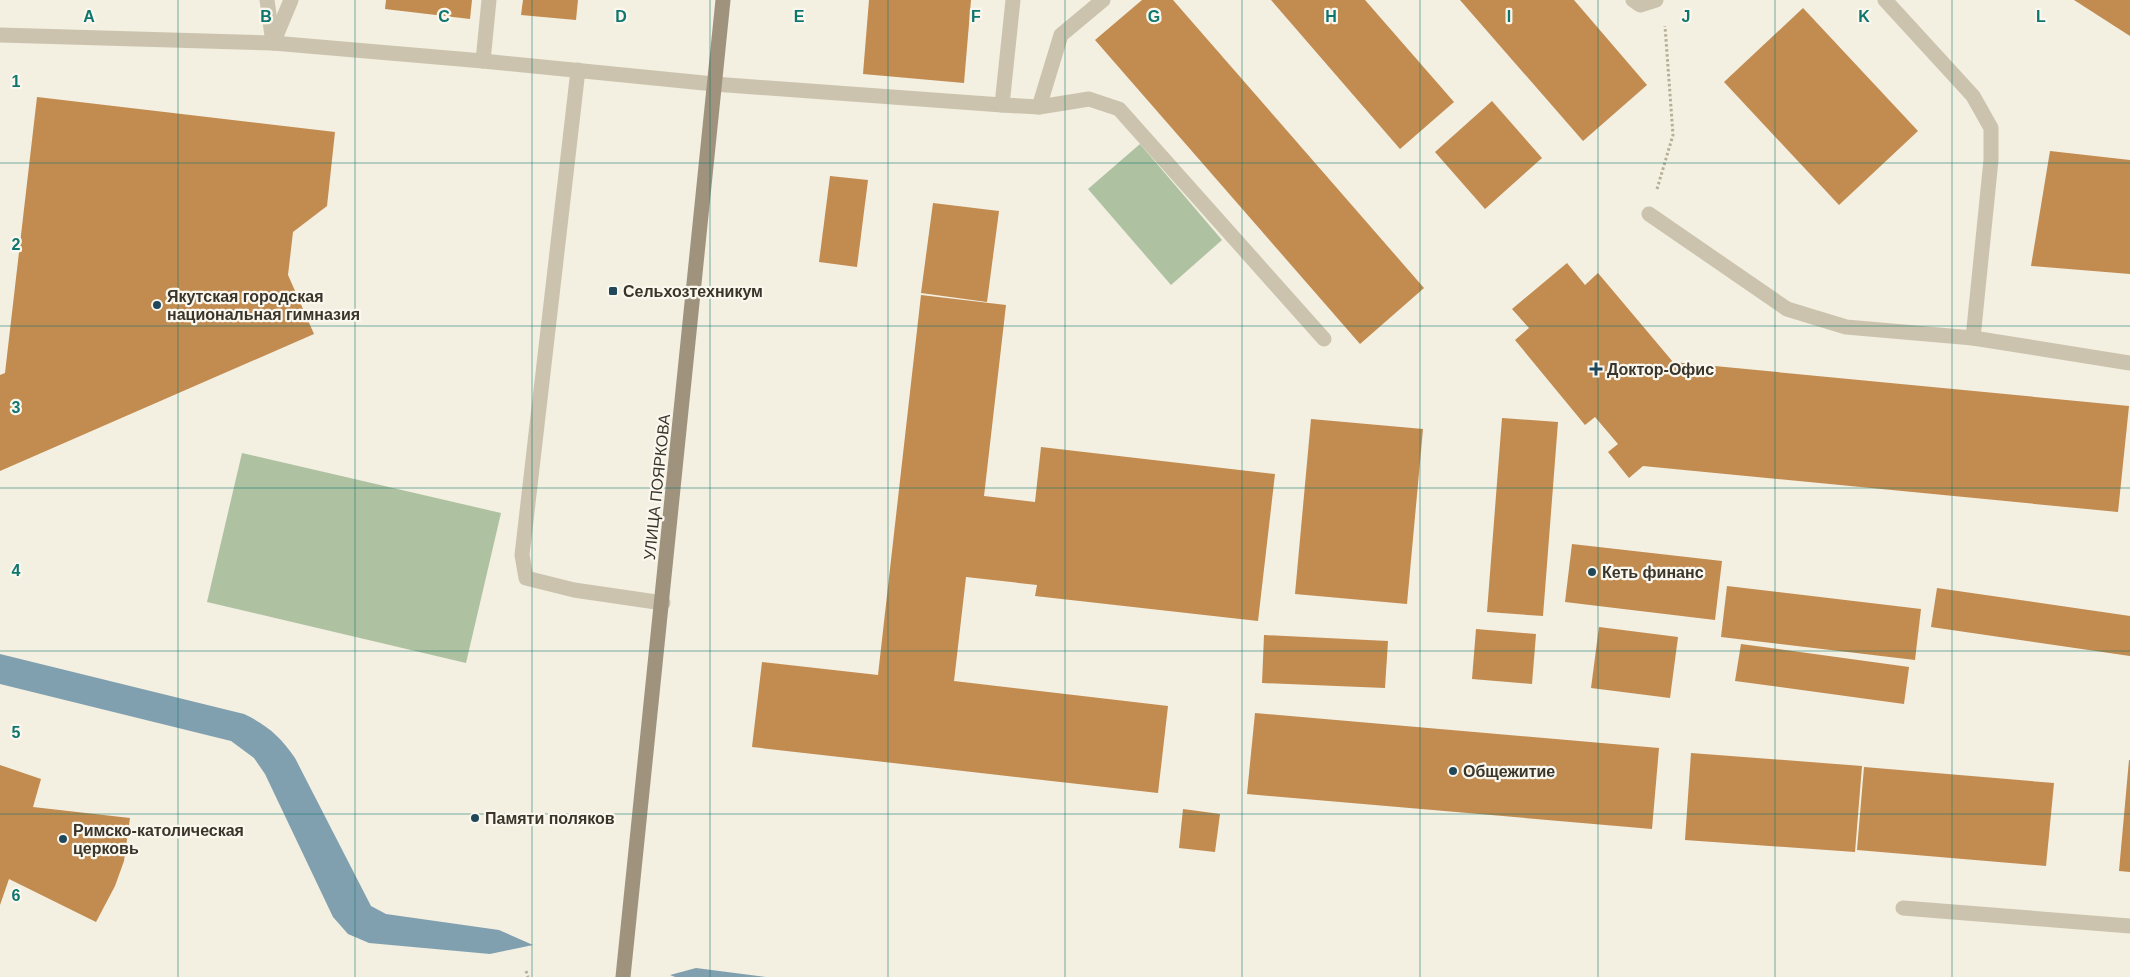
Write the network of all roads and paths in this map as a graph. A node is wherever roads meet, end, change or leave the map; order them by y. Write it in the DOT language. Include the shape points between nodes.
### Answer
graph roads {
  1 [pos="267,0"];
  2 [pos="291,0"];
  3 [pos="489,0"];
  4 [pos="723,0"];
  5 [pos="1013,0"];
  6 [pos="1103,0"];
  7 [pos="1633,0"];
  8 [pos="1656,0"];
  9 [pos="1885,0"];
  10 [pos="1664,19"];
  11 [pos="0,35"];
  12 [pos="273,43"];
  13 [pos="483,61"];
  14 [pos="578,70"];
  15 [pos="714,84"];
  16 [pos="1002,104"];
  17 [pos="1039,107"];
  18 [pos="1650,214"];
  19 [pos="1973,338"];
  20 [pos="1324,339"];
  21 [pos="2130,363"];
  22 [pos="663,603"];
  23 [pos="1903,908"];
  24 [pos="2130,926"];
  25 [pos="526,971"];
  26 [pos="528,977"];
  27 [pos="623,977"];
  1 -- 12 [label="lane"];
  2 -- 12 [label="lane"];
  3 -- 13 [label="lane"];
  4 -- 15 [label="main road, УЛИЦА ПОЯРКОВА"];
  5 -- 16 [label="lane"];
  6 -- 17 [label="lane" via="1061,35"];
  7 -- 8 [label="lane" via="1640,5"];
  9 -- 19 [label="lane" via="1973,96 1991,128 1991,160"];
  10 -- 18 [label="path" via="1672,135"];
  11 -- 12 [label="lane"];
  12 -- 13 [label="lane"];
  13 -- 14 [label="lane"];
  14 -- 15 [label="lane"];
  14 -- 22 [label="lane" via="522,555 526,578 574,590"];
  15 -- 16 [label="lane"];
  15 -- 22 [label="main road, УЛИЦА ПОЯРКОВА"];
  16 -- 17 [label="lane"];
  17 -- 20 [label="lane" via="1089,99 1119,109"];
  18 -- 19 [label="lane" via="1787,310 1846,327"];
  19 -- 21 [label="lane"];
  22 -- 27 [label="main road, УЛИЦА ПОЯРКОВА"];
  23 -- 24 [label="lane"];
  25 -- 26 [label="path"];
}
